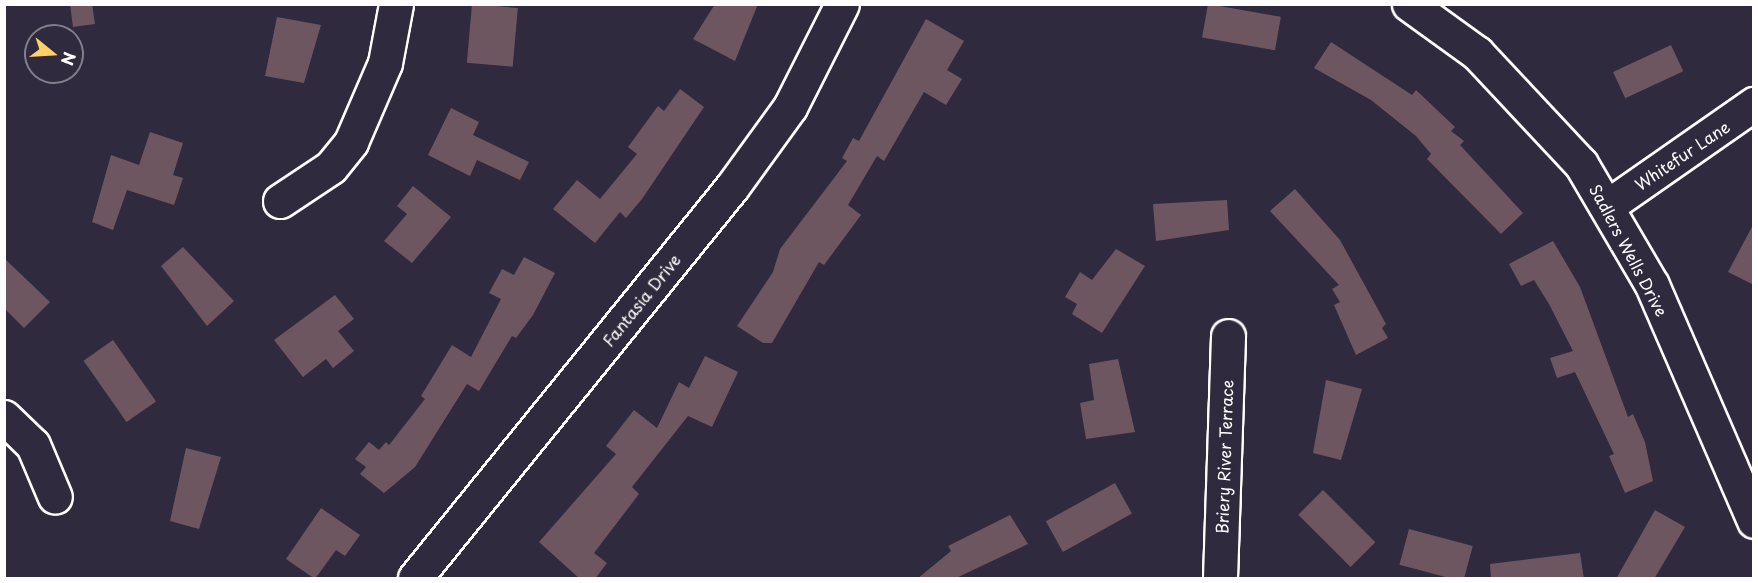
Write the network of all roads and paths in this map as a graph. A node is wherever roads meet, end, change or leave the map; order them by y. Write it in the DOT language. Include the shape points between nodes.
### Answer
graph roads {
  1 [pos="396,4"];
  2 [pos="842,4"];
  3 [pos="1409,4"];
  4 [pos="1754,104"];
  5 [pos="280,201"];
  6 [pos="1609,205"];
  7 [pos="1228,336"];
  8 [pos="4,417"];
  9 [pos="55,497"];
  10 [pos="1754,521"];
  11 [pos="416,579"];
  12 [pos="1220,579"];
  1 -- 5 [label="street" via="385,63 351,142 314,181"];
  2 -- 11 [label="street, Fantasia Drive" via="790,107 732,187"];
  3 -- 6 [label="street, Sadlers Wells Drive" via="1478,53 1526,99"];
  4 -- 6 [label="street, Whitefur Lane"];
  6 -- 10 [label="street, Sadlers Wells Drive" via="1652,285"];
  7 -- 12 [label="street, Briery River Terrace"];
  8 -- 9 [label="street" via="33,445"];
}
